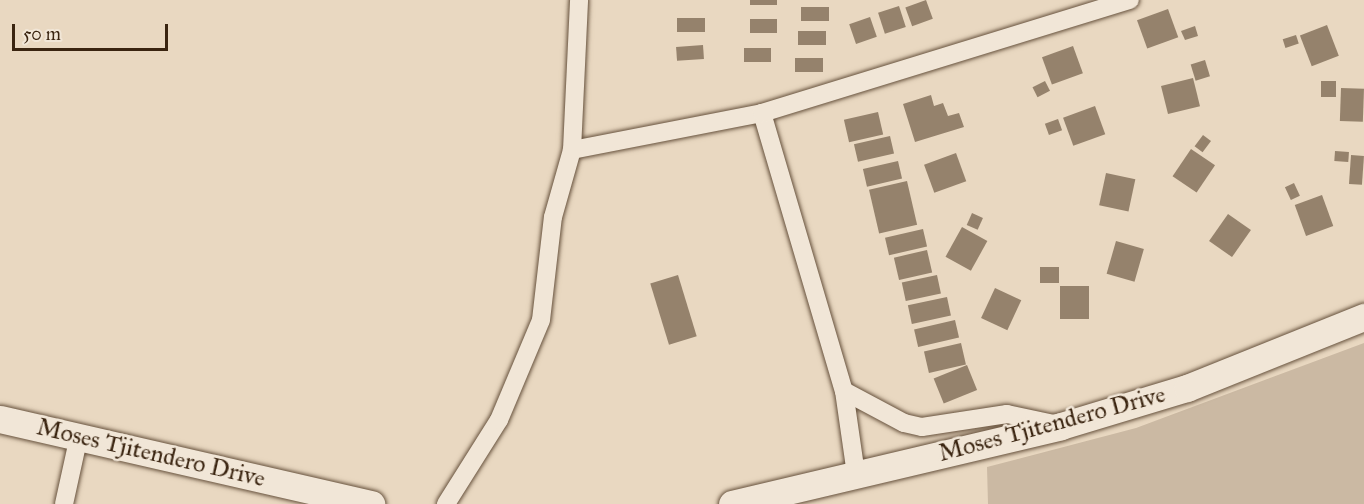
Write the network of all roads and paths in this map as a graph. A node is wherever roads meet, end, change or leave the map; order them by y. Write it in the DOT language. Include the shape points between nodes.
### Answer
graph roads {
  1 [pos="579,0"];
  2 [pos="1130,0"];
  3 [pos="762,113"];
  4 [pos="572,150"];
  5 [pos="1364,317"];
  6 [pos="844,391"];
  7 [pos="2,417"];
  8 [pos="1061,426"];
  9 [pos="79,436"];
  10 [pos="856,474"];
  11 [pos="64,504"];
  12 [pos="371,504"];
  13 [pos="446,504"];
  14 [pos="732,504"];
  1 -- 4 [label="street"];
  2 -- 3 [label="street"];
  3 -- 4 [label="street"];
  3 -- 6 [label="street"];
  4 -- 13 [label="street" via="554,217 541,320 499,420"];
  5 -- 8 [label="street, Moses Tjitendero Drive" via="1187,388"];
  6 -- 8 [label="street" via="904,423 922,427 1007,414"];
  6 -- 10 [label="street"];
  7 -- 9 [label="street, Moses Tjitendero Drive"];
  8 -- 10 [label="street, Moses Tjitendero Drive"];
  9 -- 11 [label="street"];
  9 -- 12 [label="street, Moses Tjitendero Drive"];
  10 -- 14 [label="street, Moses Tjitendero Drive"];
}
